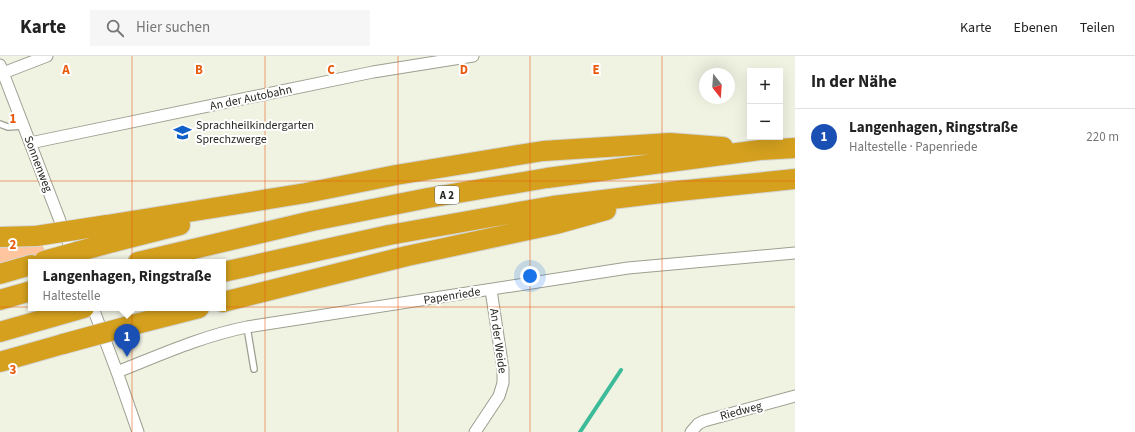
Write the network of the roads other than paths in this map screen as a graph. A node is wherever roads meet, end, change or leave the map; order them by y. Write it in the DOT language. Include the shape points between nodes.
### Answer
graph roads {
  1 [pos="47,56"];
  2 [pos="472,56"];
  3 [pos="450,58"];
  4 [pos="1,69"];
  5 [pos="0,124"];
  6 [pos="24,126"];
  7 [pos="30,143"];
  8 [pos="795,148"];
  9 [pos="760,150"];
  10 [pos="795,179"];
  11 [pos="678,191"];
  12 [pos="110,234"];
  13 [pos="0,237"];
  14 [pos="795,253"];
  15 [pos="49,259"];
  16 [pos="75,259"];
  17 [pos="151,259"];
  18 [pos="28,266"];
  19 [pos="226,271"];
  20 [pos="0,274"];
  21 [pos="491,290"];
  22 [pos="28,292"];
  23 [pos="0,300"];
  24 [pos="226,301"];
  25 [pos="73,311"];
  26 [pos="94,311"];
  27 [pos="187,311"];
  28 [pos="247,327"];
  29 [pos="0,332"];
  30 [pos="21,356"];
  31 [pos="0,362"];
  32 [pos="0,366"];
  33 [pos="254,369"];
  34 [pos="117,372"];
  35 [pos="795,396"];
  36 [pos="138,432"];
  37 [pos="475,432"];
  38 [pos="691,432"];
  1 -- 4 [label="street"];
  2 -- 3 [label="street, An der Autobahn"];
  3 -- 7 [label="street, An der Autobahn"];
  4 -- 6 [label="street, Sonnenweg"];
  5 -- 6 [label="lane" via="8,127"];
  6 -- 7 [label="street, Sonnenweg"];
  7 -- 16 [label="street, Sonnenweg"];
  8 -- 9 [label="highway, A 2"];
  9 -- 12 [label="highway" via="670,143 543,151 396,175"];
  9 -- 17 [label="highway, A 2" via="547,178 421,200 312,221"];
  10 -- 11 [label="highway"];
  11 -- 19 [label="highway" via="554,206 389,235"];
  11 -- 24 [label="highway" via="556,224 407,256"];
  12 -- 13 [label="highway, bridge"];
  12 -- 15 [label="highway, bridge"];
  14 -- 21 [label="street, Papenriede" via="628,268"];
  18 -- 20 [label="highway"];
  21 -- 28 [label="street, Papenriede"];
  21 -- 37 [label="street, An der Weide" via="503,383 498,396"];
  22 -- 23 [label="highway"];
  25 -- 29 [label="highway"];
  26 -- 34 [label="street"];
  27 -- 30 [label="highway, bridge"];
  28 -- 33 [label="lane"];
  28 -- 34 [label="street, Papenriede" via="193,342"];
  30 -- 31 [label="highway"];
  30 -- 32 [label="highway"];
  34 -- 36 [label="street"];
  35 -- 38 [label="street, Riedweg" via="704,421"];
}
